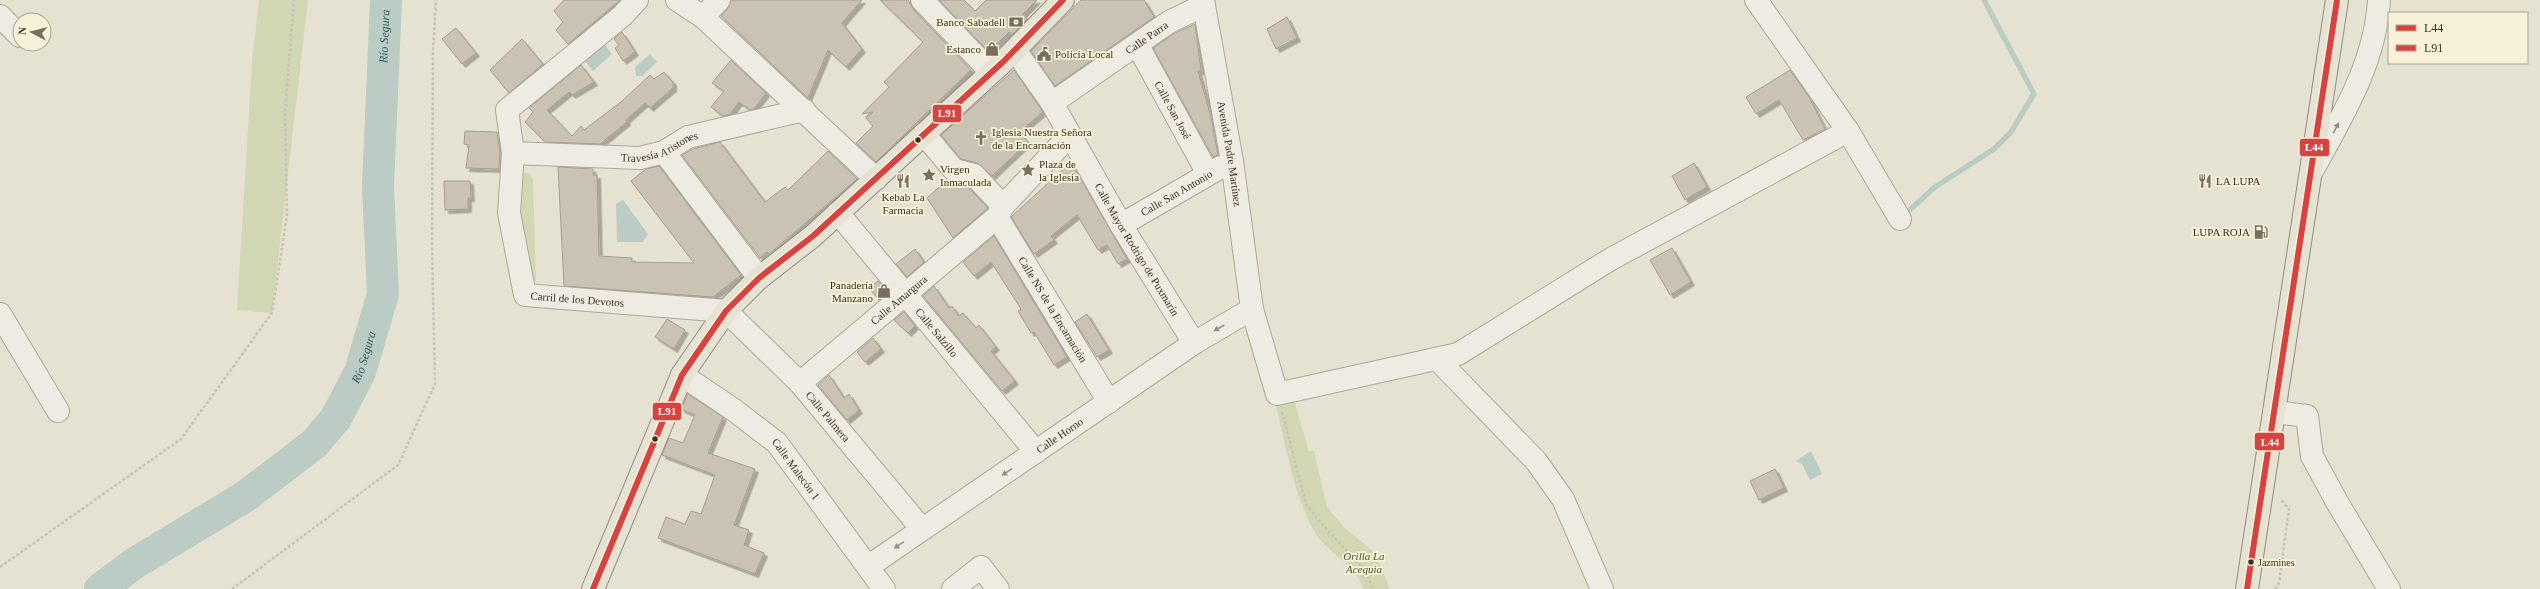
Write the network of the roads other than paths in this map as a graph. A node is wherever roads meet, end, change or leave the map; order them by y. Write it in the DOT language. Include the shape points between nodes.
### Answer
graph roads {
  1 [pos="637,0"];
  2 [pos="677,0"];
  3 [pos="719,0"];
  4 [pos="922,0"];
  5 [pos="1063,0"];
  6 [pos="1756,0"];
  7 [pos="2337,0"];
  8 [pos="2378,0"];
  9 [pos="1204,3"];
  10 [pos="0,16"];
  11 [pos="703,17"];
  12 [pos="12,28"];
  13 [pos="1138,46"];
  14 [pos="1015,50"];
  15 [pos="992,72"];
  16 [pos="1052,103"];
  17 [pos="804,110"];
  18 [pos="1848,131"];
  19 [pos="924,134"];
  20 [pos="1069,136"];
  21 [pos="664,152"];
  22 [pos="513,153"];
  23 [pos="1232,161"];
  24 [pos="1208,174"];
  25 [pos="2310,174"];
  26 [pos="876,179"];
  27 [pos="1000,212"];
  28 [pos="838,213"];
  29 [pos="1900,219"];
  30 [pos="1121,225"];
  31 [pos="759,278"];
  32 [pos="906,294"];
  33 [pos="1252,308"];
  34 [pos="726,311"];
  35 [pos="0,314"];
  36 [pos="1194,343"];
  37 [pos="1438,360"];
  38 [pos="682,375"];
  39 [pos="800,383"];
  40 [pos="1110,402"];
  41 [pos="58,411"];
  42 [pos="2274,412"];
  43 [pos="1036,452"];
  44 [pos="922,529"];
  45 [pos="869,566"];
  46 [pos="593,589"];
  47 [pos="884,589"];
  48 [pos="953,589"];
  49 [pos="998,589"];
  50 [pos="1602,589"];
  51 [pos="2247,589"];
  52 [pos="2390,589"];
  1 -- 22 [label="street" via="622,16 507,110"];
  2 -- 11 [label="street"];
  3 -- 11 [label="street"];
  4 -- 15 [label="street"];
  5 -- 14 [label="main road"];
  6 -- 18 [label="street"];
  7 -- 25 [label="main road"];
  25 -- 8 [label="street, one-way" via="2362,77 2370,53"];
  9 -- 13 [label="street, Calle Parra" via="1169,22"];
  9 -- 23 [label="street, Avenida Padre Martínez"];
  10 -- 12 [label="street"];
  11 -- 17 [label="street"];
  13 -- 16 [label="street, Calle Parra"];
  13 -- 24 [label="street, Calle San José"];
  14 -- 15 [label="main road"];
  14 -- 16 [label="street"];
  15 -- 19 [label="main road"];
  16 -- 20 [label="street"];
  17 -- 21 [label="street, Travesía Aristones" via="688,137"];
  17 -- 26 [label="street"];
  18 -- 29 [label="street"];
  18 -- 37 [label="street" via="1611,259 1458,354"];
  19 -- 26 [label="main road"];
  19 -- 27 [label="street, Calle NS de la Encarnación" via="954,170 974,175"];
  20 -- 27 [label="street"];
  20 -- 30 [label="street, Calle Mayor Rodrigo de Puxmarín"];
  21 -- 22 [label="street, Travesía Aristones" via="640,158"];
  21 -- 31 [label="street"];
  22 -- 34 [label="street, Carril de los Devotos" via="509,213 525,295"];
  23 -- 24 [label="street, Calle San Antonio"];
  23 -- 33 [label="street, Avenida Padre Martínez"];
  24 -- 30 [label="street, Calle San Antonio"];
  25 -- 42 [label="main road"];
  26 -- 28 [label="main road"];
  27 -- 32 [label="street, Calle Amargura"];
  27 -- 40 [label="street, Calle NS de la Encarnación"];
  28 -- 31 [label="main road"];
  28 -- 32 [label="street, Calle Salzillo"];
  30 -- 36 [label="street, Calle Mayor Rodrigo de Puxmarín"];
  31 -- 34 [label="main road"];
  32 -- 39 [label="street, Calle Amargura"];
  32 -- 43 [label="street, Calle Salzillo"];
  33 -- 36 [label="street, Calle Horno, one-way"];
  33 -- 37 [label="street, Avenida Padre Martínez" via="1277,394 1351,379 1403,364"];
  34 -- 38 [label="main road"];
  34 -- 39 [label="street, Calle Palmera"];
  35 -- 41 [label="street"];
  36 -- 40 [label="street, Calle Horno"];
  37 -- 50 [label="street" via="1536,461 1564,499"];
  38 -- 45 [label="street, Calle Malecón 1" via="734,410 777,444"];
  38 -- 46 [label="main road"];
  39 -- 44 [label="street, Calle Palmera"];
  40 -- 43 [label="street, Calle Horno"];
  42 -- 51 [label="main road"];
  42 -- 52 [label="street" via="2307,416 2312,456"];
  43 -- 44 [label="street, Calle Horno, one-way"];
  44 -- 45 [label="street, Calle Horno, one-way"];
  45 -- 47 [label="street, Calle Malecón 1"];
  48 -- 49 [label="street" via="981,567"];
}
